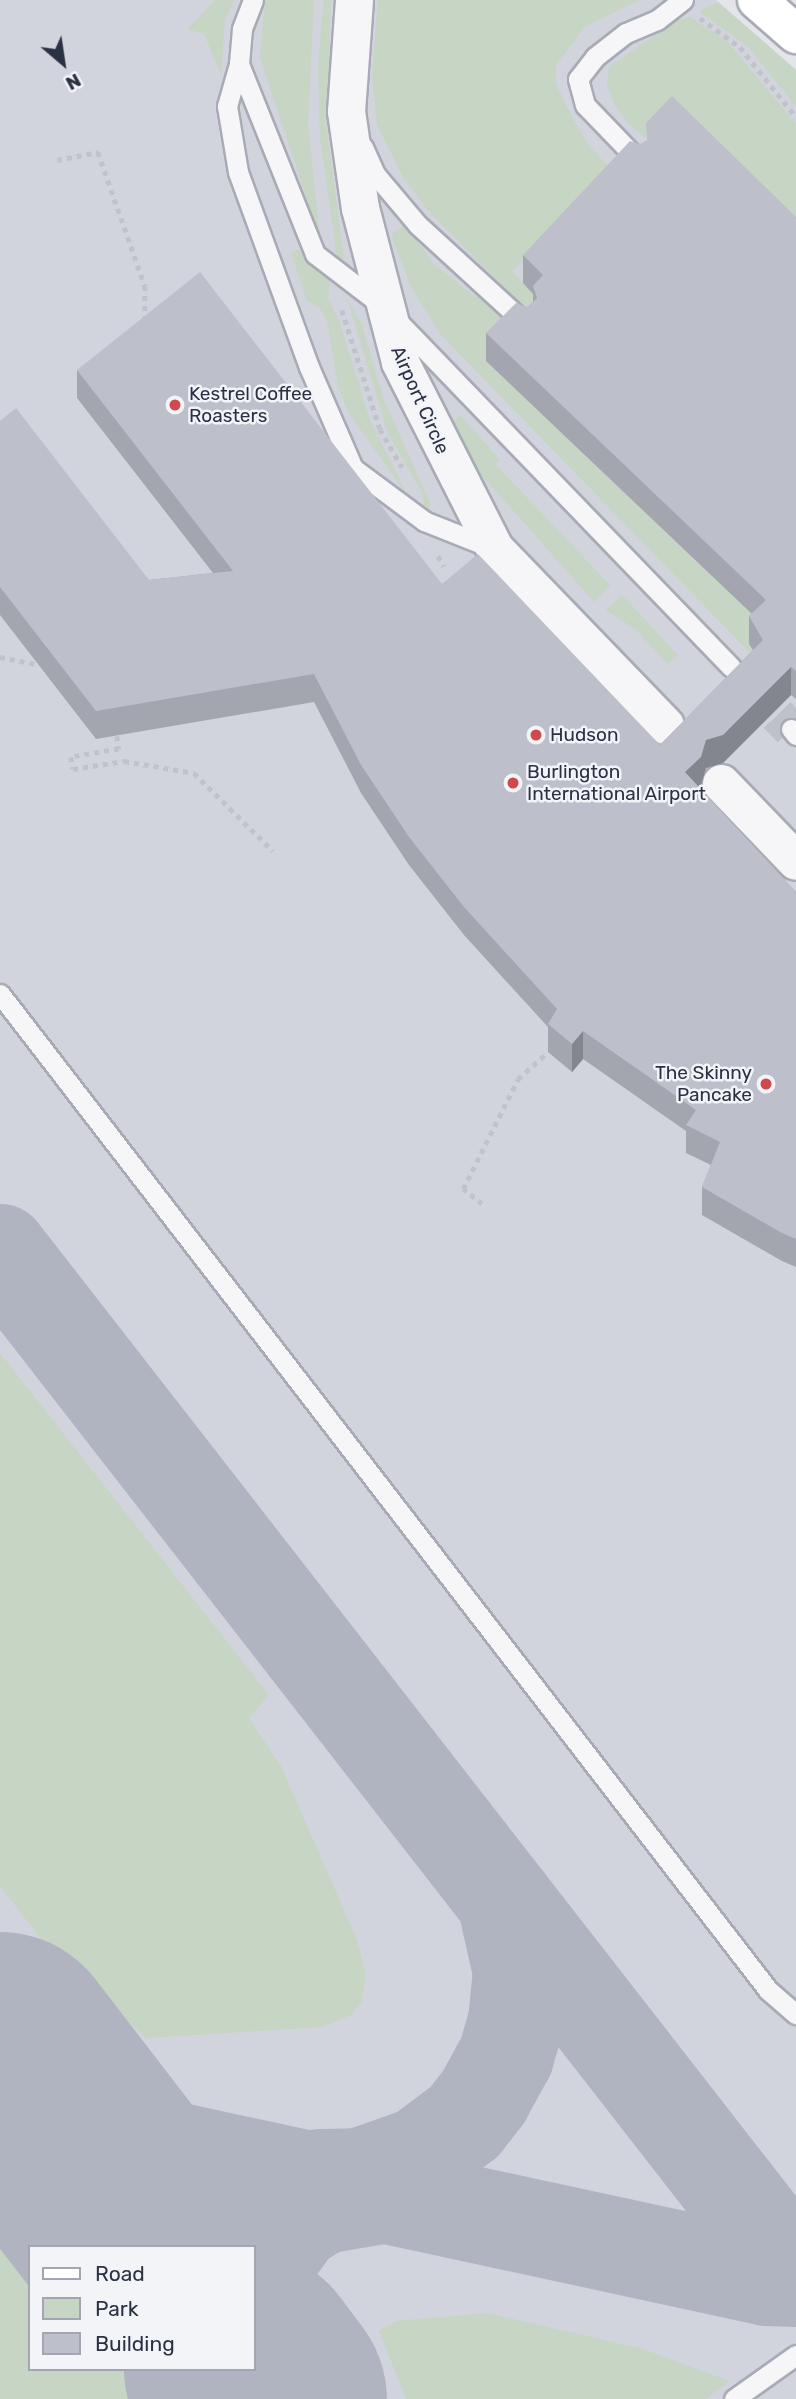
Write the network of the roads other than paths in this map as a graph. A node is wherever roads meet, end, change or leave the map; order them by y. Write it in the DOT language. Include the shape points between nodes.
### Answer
graph roads {
  1 [pos="253,0"];
  2 [pos="354,0"];
  3 [pos="757,0"];
  4 [pos="682,2"];
  5 [pos="796,34"];
  6 [pos="239,64"];
  7 [pos="346,111"];
  8 [pos="638,160"];
  9 [pos="384,307"];
  10 [pos="525,323"];
  11 [pos="495,549"];
  12 [pos="731,667"];
  13 [pos="665,725"];
  14 [pos="721,783"];
  15 [pos="796,861"];
  16 [pos="0,993"];
  17 [pos="796,2014"];
  18 [pos="796,2356"];
  19 [pos="734,2399"];
  1 -- 6 [label="lane" via="242,29"];
  2 -- 7 [label="street, Airport Circle"];
  3 -- 5 [label="main road"];
  4 -- 8 [label="lane" via="626,33 595,57 579,79 585,105"];
  6 -- 9 [label="lane" via="315,254"];
  6 -- 11 [label="lane" via="227,106 238,172 309,367 354,468 424,521"];
  7 -- 9 [label="street, Airport Circle" via="360,208"];
  7 -- 10 [label="lane" via="375,174 418,225"];
  9 -- 11 [label="street, Airport Circle" via="400,362 425,419"];
  9 -- 12 [label="lane"];
  11 -- 13 [label="street, Airport Circle"];
  14 -- 15 [label="street"];
  16 -- 17 [label="lane" via="761,1981"];
  18 -- 19 [label="lane"];
}
